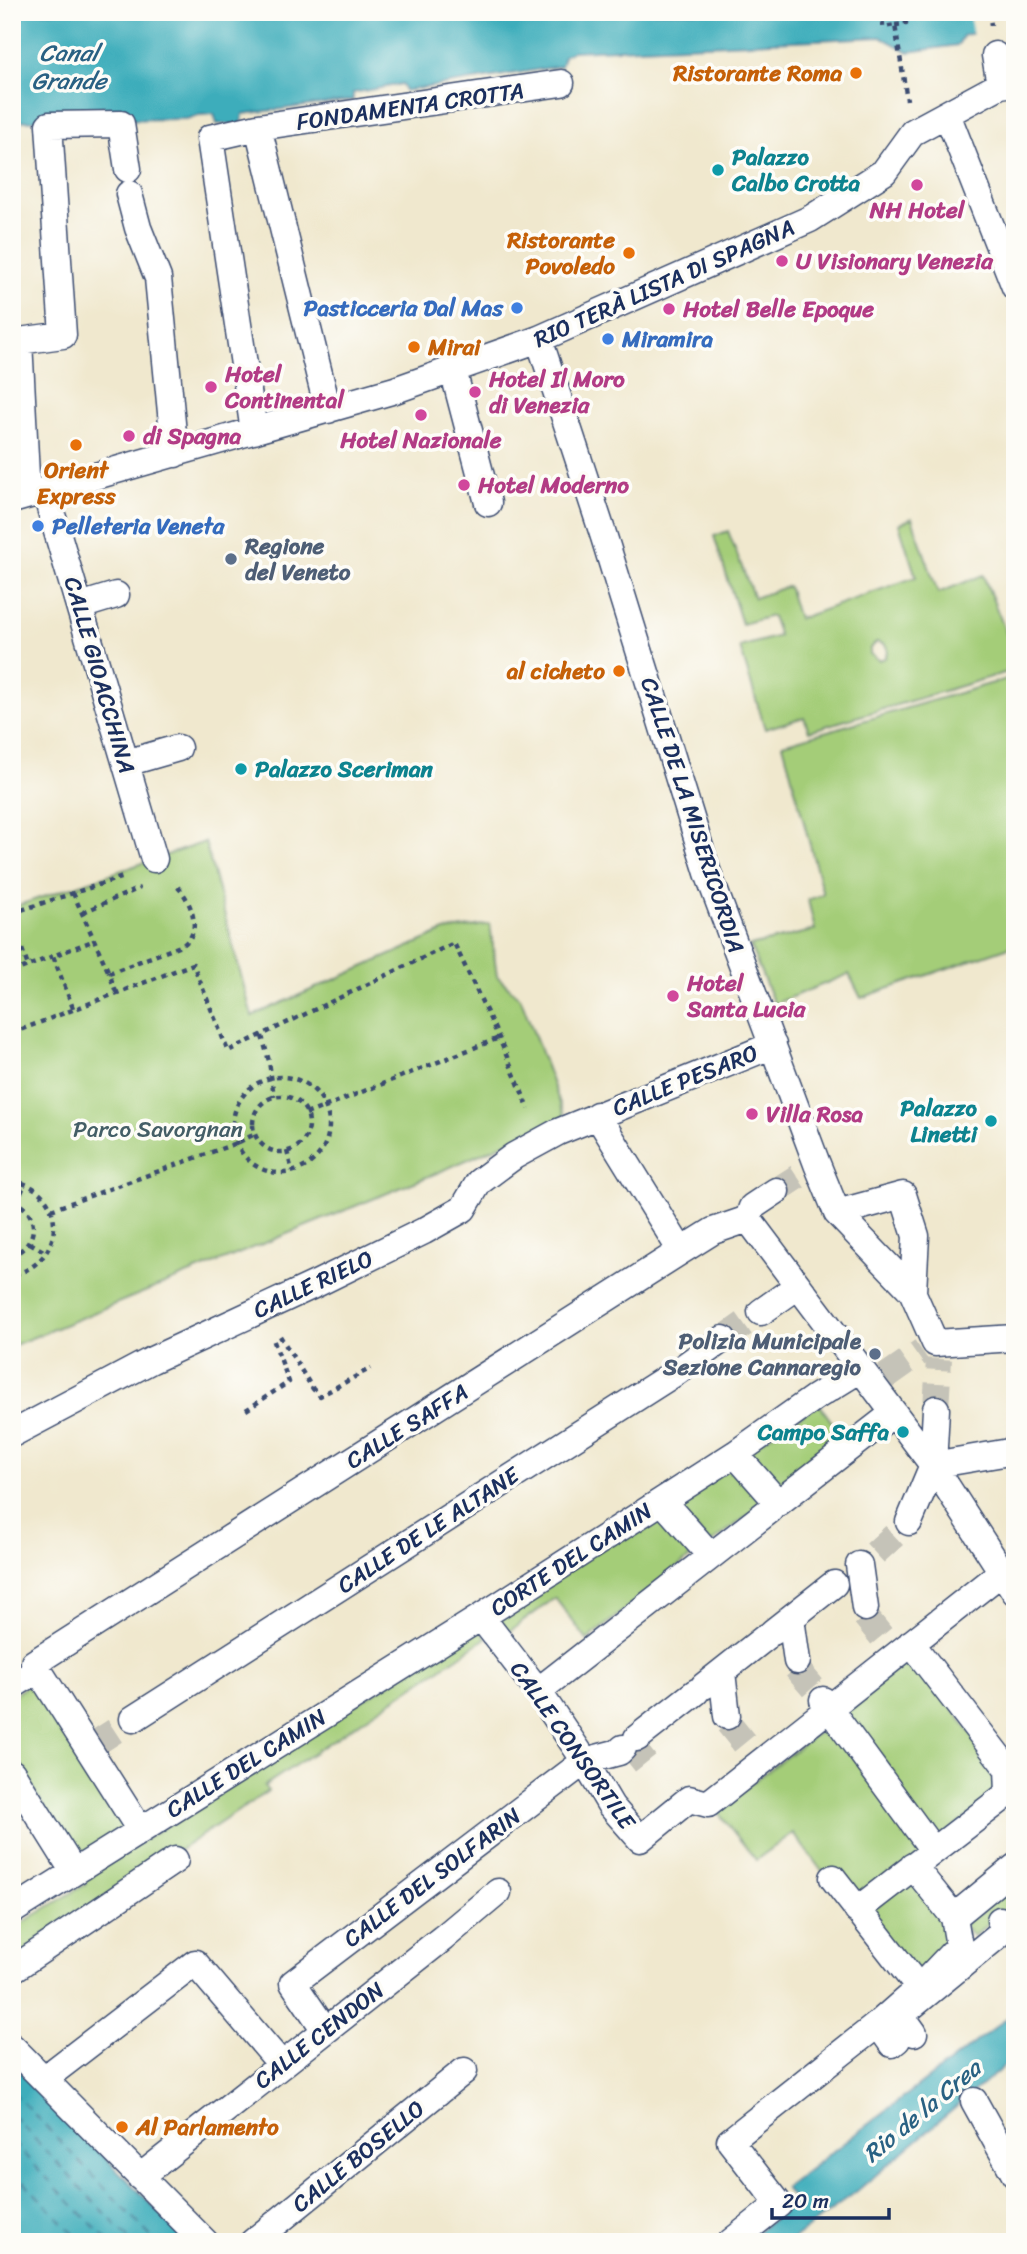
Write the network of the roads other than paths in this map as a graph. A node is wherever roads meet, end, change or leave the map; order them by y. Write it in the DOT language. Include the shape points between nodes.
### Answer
graph roads {
  1 [pos="995,55"];
  2 [pos="561,83"];
  3 [pos="1007,84"];
  4 [pos="947,114"];
  5 [pos="258,127"];
  6 [pos="1015,287"];
  7 [pos="538,339"];
  8 [pos="453,369"];
  9 [pos="328,410"];
  10 [pos="254,431"];
  11 [pos="175,454"];
  12 [pos="28,495"];
  13 [pos="488,503"];
  14 [pos="116,595"];
  15 [pos="80,606"];
  16 [pos="178,748"];
  17 [pos="126,763"];
  18 [pos="161,870"];
  19 [pos="772,1045"];
  20 [pos="597,1115"];
  21 [pos="776,1191"];
  22 [pos="838,1213"];
  23 [pos="748,1219"];
  24 [pos="681,1251"];
  25 [pos="799,1286"];
  26 [pos="913,1292"];
  27 [pos="761,1312"];
  28 [pos="1015,1338"];
  29 [pos="723,1339"];
  30 [pos="873,1377"];
  31 [pos="936,1409"];
  32 [pos="894,1413"];
  33 [pos="12,1434"];
  34 [pos="1015,1451"];
  35 [pos="734,1454"];
  36 [pos="933,1465"];
  37 [pos="662,1501"];
  38 [pos="773,1503"];
  39 [pos="909,1522"];
  40 [pos="711,1556"];
  41 [pos="1009,1581"];
  42 [pos="865,1608"];
  43 [pos="481,1617"];
  44 [pos="777,1629"];
  45 [pos="900,1649"];
  46 [pos="797,1661"];
  47 [pos="36,1666"];
  48 [pos="707,1683"];
  49 [pos="12,1686"];
  50 [pos="538,1691"];
  51 [pos="826,1705"];
  52 [pos="727,1716"];
  53 [pos="133,1720"];
  54 [pos="585,1761"];
  55 [pos="12,1773"];
  56 [pos="1012,1778"];
  57 [pos="140,1830"];
  58 [pos="923,1858"];
  59 [pos="175,1860"];
  60 [pos="1015,1867"];
  61 [pos="74,1872"];
  62 [pos="833,1878"];
  63 [pos="498,1892"];
  64 [pos="857,1910"];
  65 [pos="12,1911"];
  66 [pos="1007,1914"];
  67 [pos="954,1917"];
  68 [pos="959,1946"];
  69 [pos="12,1970"];
  70 [pos="919,1988"];
  71 [pos="325,2030"];
  72 [pos="896,2032"];
  73 [pos="12,2047"];
  74 [pos="281,2064"];
  75 [pos="464,2071"];
  76 [pos="44,2079"];
  77 [pos="974,2101"];
  78 [pos="1015,2175"];
  79 [pos="140,2177"];
  80 [pos="738,2238"];
  81 [pos="205,2242"];
  82 [pos="253,2242"];
  1 -- 3 [label="street"];
  2 -- 5 [label="street, FONDAMENTA CROTTA"];
  3 -- 4 [label="street, RIO TERÀ LISTA DI SPAGNA"];
  4 -- 6 [label="street"];
  4 -- 7 [label="street, RIO TERÀ LISTA DI SPAGNA" via="913,132 884,172 810,219"];
  5 -- 9 [label="street"];
  5 -- 10 [label="street, FONDAMENTA CROTTA" via="209,138"];
  7 -- 8 [label="street, RIO TERÀ LISTA DI SPAGNA"];
  7 -- 19 [label="street, CALLE DE LA MISERICORDIA" via="708,873"];
  8 -- 9 [label="street, RIO TERÀ LISTA DI SPAGNA"];
  8 -- 13 [label="street"];
  9 -- 10 [label="street, RIO TERÀ LISTA DI SPAGNA"];
  10 -- 11 [label="street, RIO TERÀ LISTA DI SPAGNA"];
  11 -- 12 [label="street, RIO TERÀ LISTA DI SPAGNA"];
  11 -- 12 [label="street, CALLE GIOACCHINA" via="158,278 138,228 121,124 49,125 63,335 19,341"];
  12 -- 15 [label="street, CALLE GIOACCHINA"];
  14 -- 15 [label="street"];
  15 -- 17 [label="street, CALLE GIOACCHINA"];
  16 -- 17 [label="street"];
  17 -- 18 [label="street, CALLE GIOACCHINA"];
  19 -- 20 [label="street, CALLE PESARO"];
  19 -- 22 [label="street, CALLE DE LA MISERICORDIA" via="808,1170"];
  20 -- 24 [label="street"];
  20 -- 33 [label="street, CALLE RIELO" via="514,1156 479,1182 463,1209 424,1231 152,1360"];
  21 -- 23 [label="street, CALLE SAFFA" via="752,1208"];
  22 -- 26 [label="street, CALLE DE LA MISERICORDIA"];
  22 -- 26 [label="street" via="903,1195 916,1236"];
  23 -- 24 [label="street, CALLE SAFFA" via="713,1231"];
  23 -- 25 [label="street"];
  24 -- 47 [label="street, CALLE SAFFA"];
  25 -- 27 [label="street"];
  25 -- 30 [label="street"];
  26 -- 28 [label="street, CALLE DE LA MISERICORDIA" via="934,1349"];
  29 -- 53 [label="street, CALLE DE LE ALTANE"];
  30 -- 32 [label="street"];
  30 -- 35 [label="street, CORTE DEL CAMIN" via="814,1398"];
  31 -- 36 [label="street"];
  32 -- 36 [label="street"];
  32 -- 38 [label="street"];
  34 -- 36 [label="street"];
  35 -- 37 [label="street, CORTE DEL CAMIN"];
  35 -- 38 [label="street"];
  36 -- 39 [label="street"];
  36 -- 41 [label="street"];
  37 -- 40 [label="street, CORTE DEL CAMIN"];
  37 -- 43 [label="street, CORTE DEL CAMIN"];
  38 -- 40 [label="street"];
  40 -- 50 [label="street"];
  41 -- 45 [label="street"];
  42 -- 44 [label="street, CALLE DEL SOLFARIN" via="852,1570"];
  43 -- 50 [label="street, CALLE CONSORTILE"];
  43 -- 57 [label="street, CALLE DEL CAMIN"];
  44 -- 46 [label="street"];
  44 -- 48 [label="street, CALLE DEL SOLFARIN"];
  45 -- 51 [label="street"];
  45 -- 56 [label="street"];
  47 -- 49 [label="street, CALLE SAFFA"];
  47 -- 57 [label="street" via="91,1746"];
  48 -- 52 [label="street"];
  48 -- 54 [label="street, CALLE DEL SOLFARIN" via="619,1752"];
  50 -- 54 [label="street, CALLE CONSORTILE"];
  51 -- 54 [label="street, CALLE CONSORTILE" via="708,1804 690,1799 640,1839 611,1806"];
  51 -- 58 [label="street"];
  54 -- 71 [label="street, CALLE DEL SOLFARIN" via="293,1983"];
  55 -- 61 [label="street"];
  56 -- 58 [label="street"];
  57 -- 61 [label="street, CALLE DEL CAMIN"];
  58 -- 64 [label="street"];
  58 -- 67 [label="street"];
  59 -- 69 [label="street"];
  60 -- 67 [label="street"];
  61 -- 65 [label="street, CALLE DEL CAMIN"];
  62 -- 64 [label="street"];
  63 -- 71 [label="street, CALLE CENDON"];
  64 -- 70 [label="street"];
  66 -- 68 [label="street" via="973,1942"];
  66 -- 72 [label="street" via="1006,1929 901,2015"];
  67 -- 68 [label="street"];
  68 -- 70 [label="street"];
  70 -- 72 [label="street"];
  71 -- 74 [label="street, CALLE CENDON"];
  72 -- 80 [label="street" via="730,2141 779,2204"];
  73 -- 76 [label="street"];
  74 -- 76 [label="street" via="195,1963"];
  74 -- 79 [label="street, CALLE CENDON"];
  75 -- 82 [label="street, CALLE BOSELLO"];
  76 -- 79 [label="street"];
  77 -- 78 [label="street"];
  79 -- 81 [label="street"];
}
